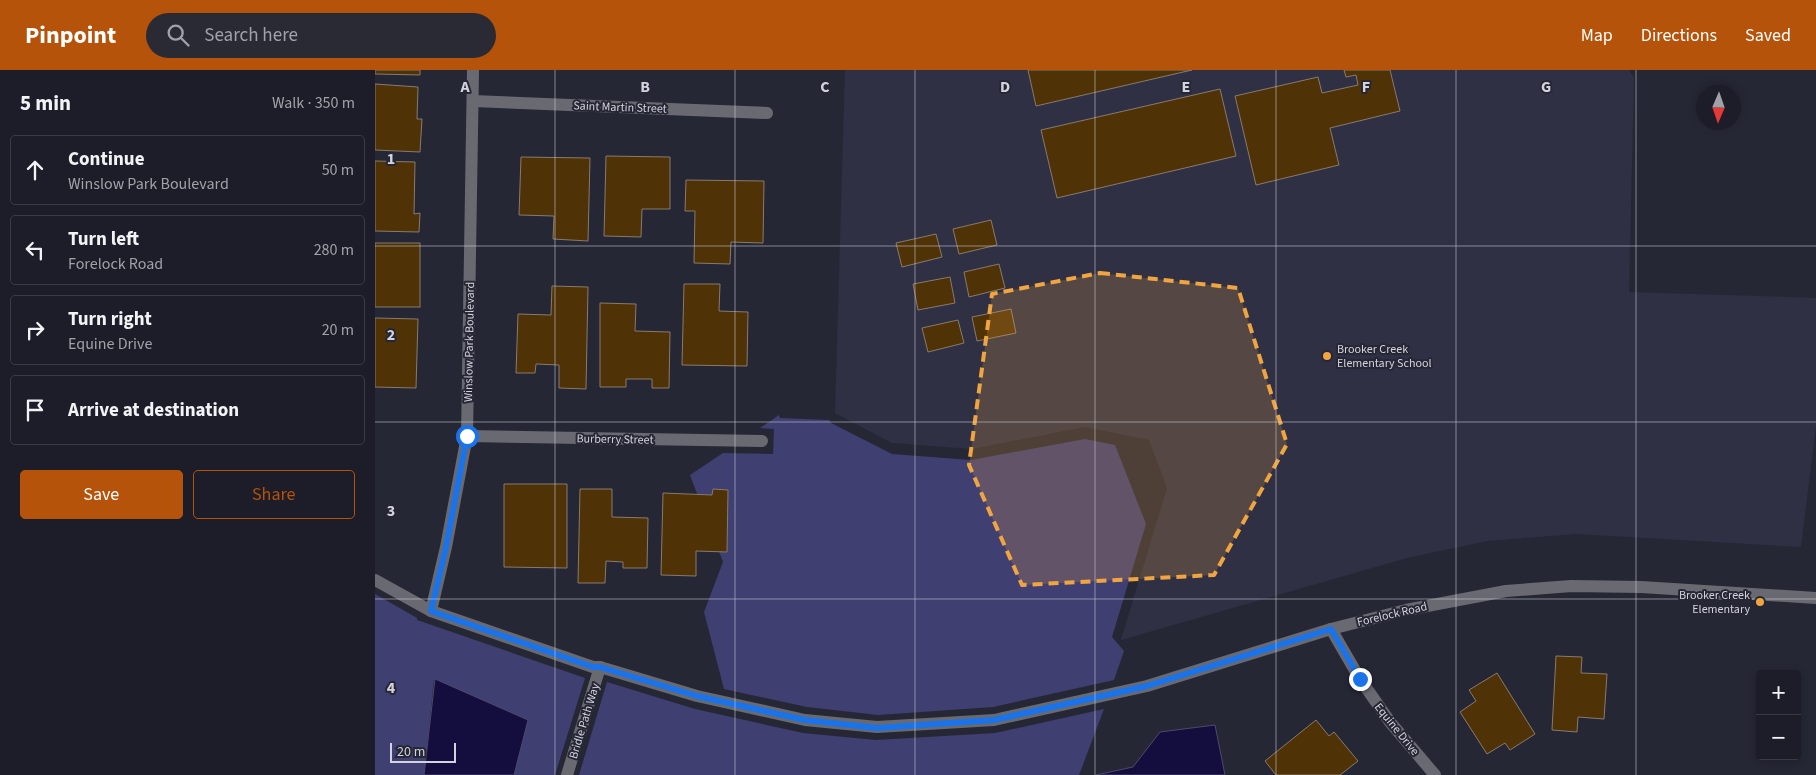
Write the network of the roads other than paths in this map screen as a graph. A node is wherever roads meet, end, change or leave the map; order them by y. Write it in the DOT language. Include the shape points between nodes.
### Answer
graph roads {
  1 [pos="473,70"];
  2 [pos="473,101"];
  3 [pos="767,113"];
  4 [pos="467,436"];
  5 [pos="762,441"];
  6 [pos="375,580"];
  7 [pos="1816,598"];
  8 [pos="431,611"];
  9 [pos="1331,629"];
  10 [pos="600,667"];
  11 [pos="567,775"];
  12 [pos="1435,775"];
  1 -- 2 [label="street, Winslow Park Boulevard"];
  2 -- 3 [label="street, Saint Martin Street"];
  2 -- 4 [label="street, Winslow Park Boulevard"];
  4 -- 5 [label="street, Burberry Street"];
  4 -- 8 [label="street, Winslow Park Boulevard"];
  6 -- 8 [label="street, Forelock Road"];
  7 -- 9 [label="street, Forelock Road" via="1641,586 1571,586 1506,591 1406,610"];
  8 -- 10 [label="street, Forelock Road"];
  9 -- 10 [label="street, Forelock Road" via="1147,686 994,720 877,728 805,720 697,696"];
  9 -- 12 [label="street, Equine Drive" via="1390,722"];
  10 -- 11 [label="street, Bridle Path Way"];
}
